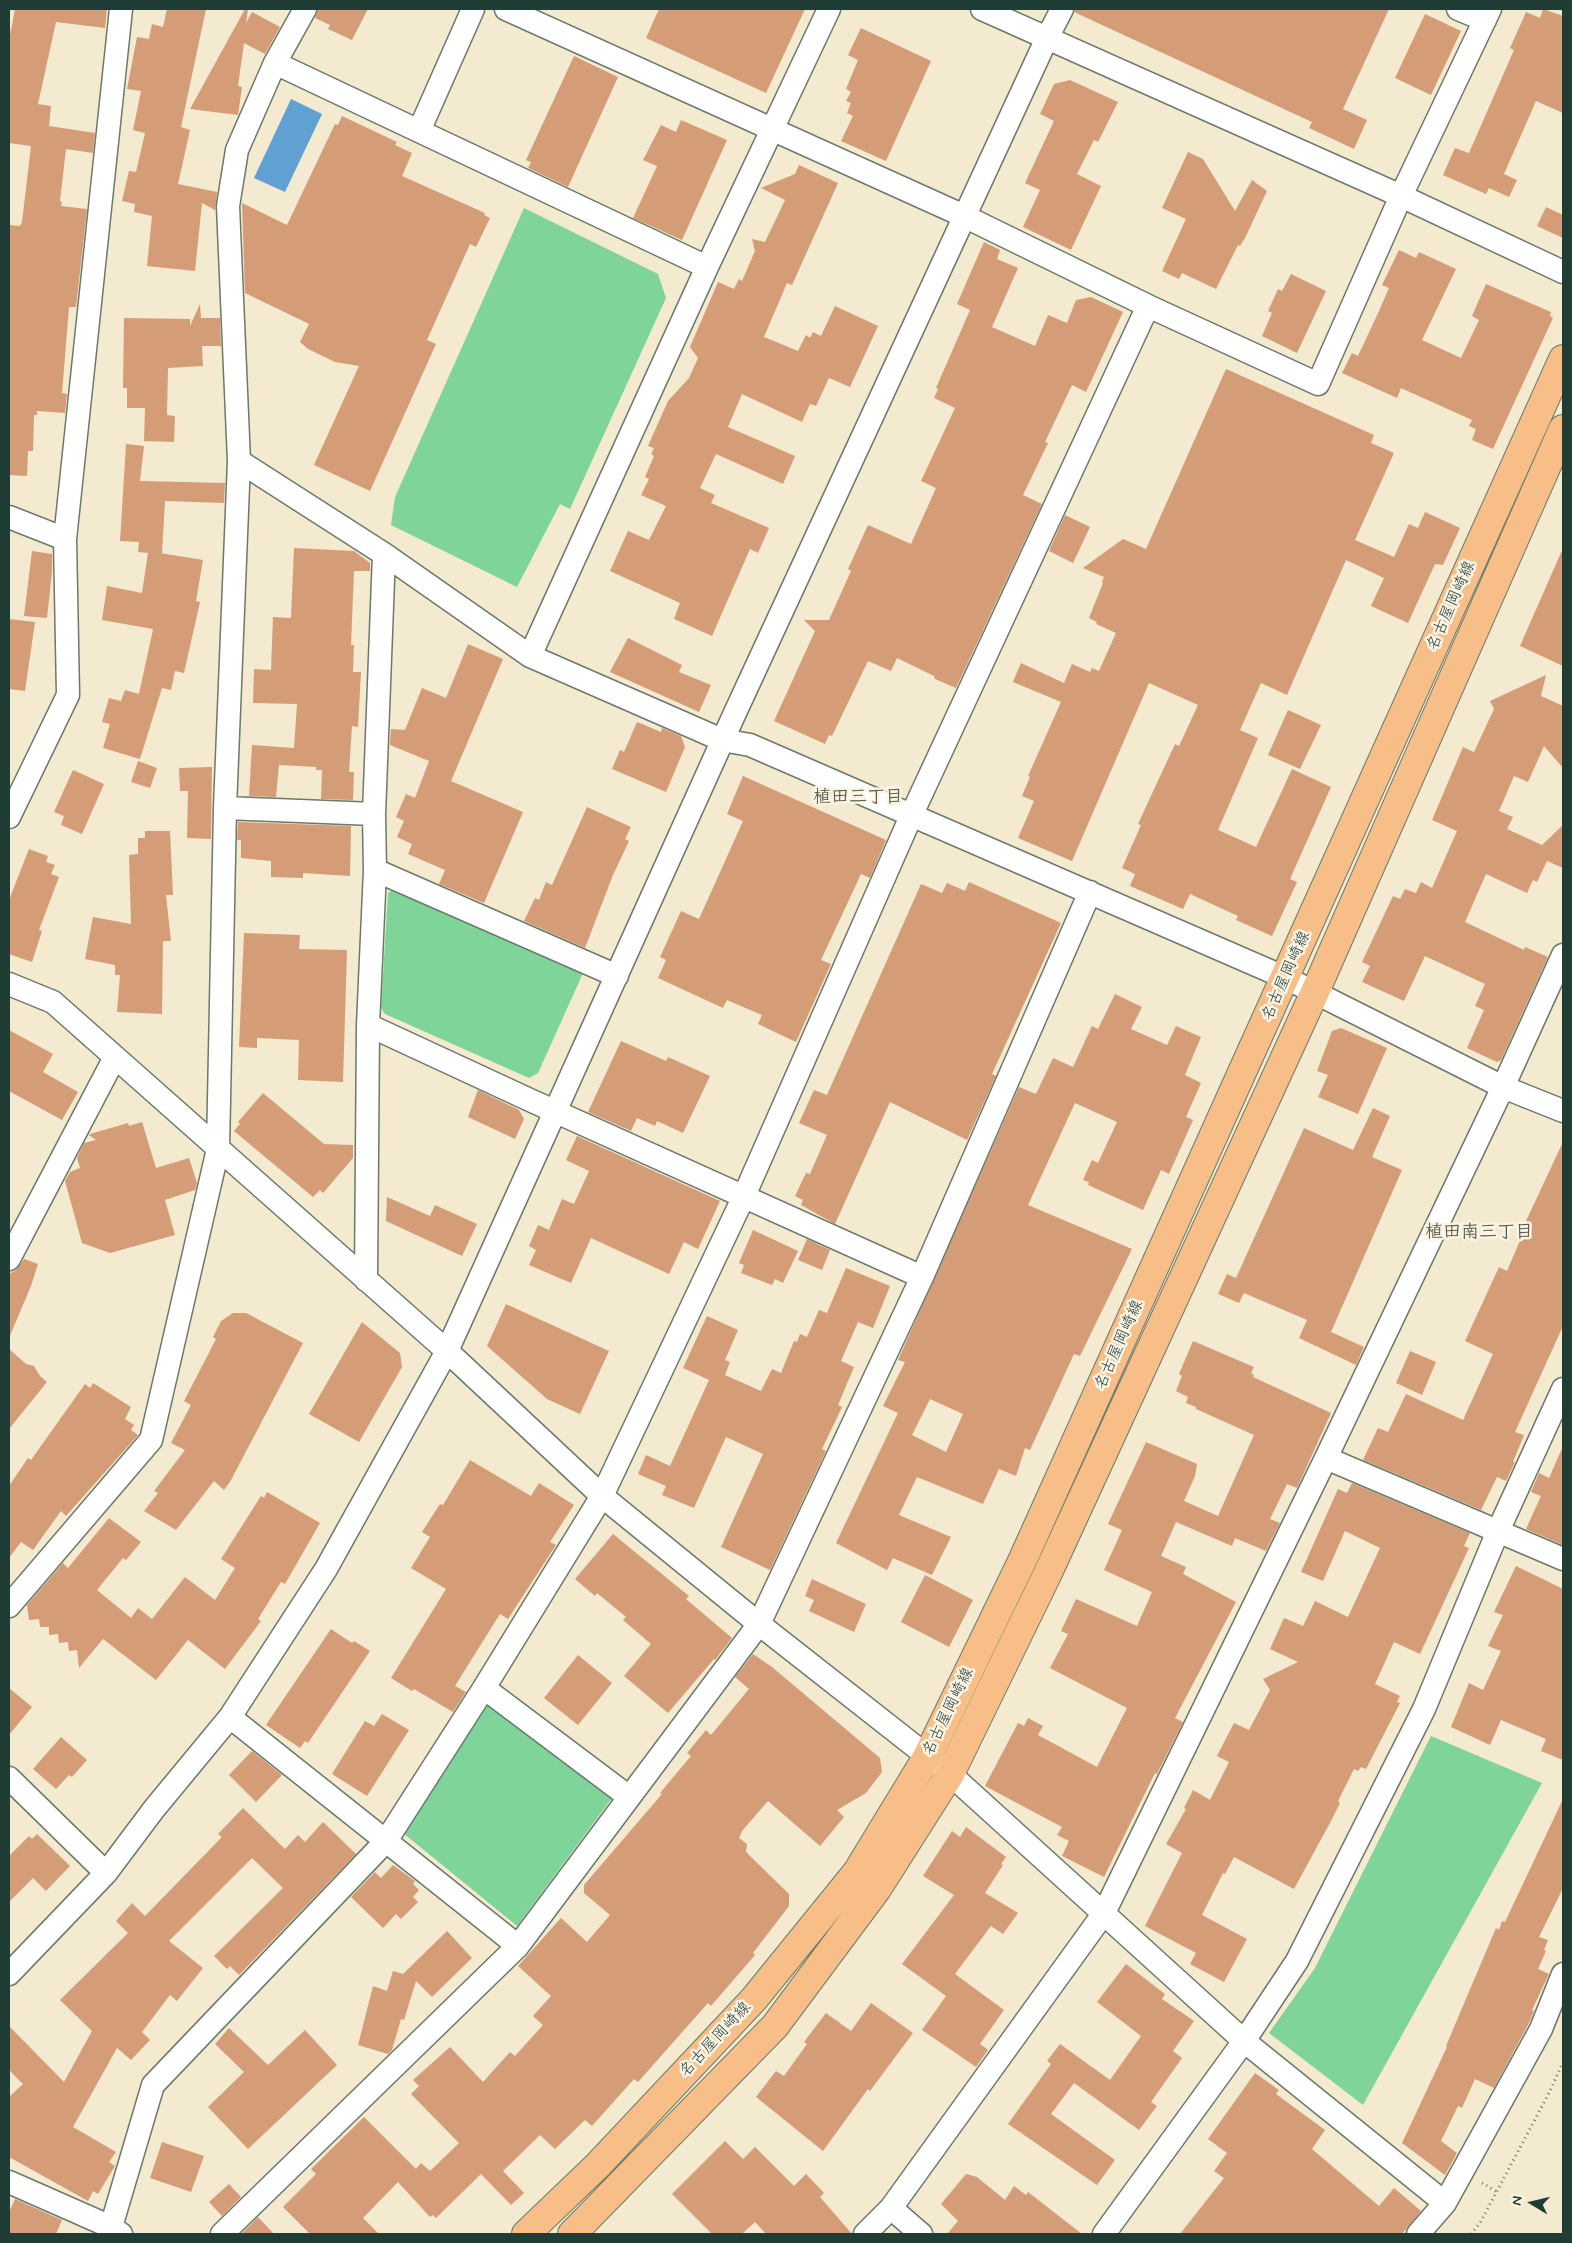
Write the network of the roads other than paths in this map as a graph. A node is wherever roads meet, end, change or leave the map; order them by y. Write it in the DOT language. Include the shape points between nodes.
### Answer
graph roads {
  1 [pos="121,9"];
  2 [pos="305,9"];
  3 [pos="473,9"];
  4 [pos="506,9"];
  5 [pos="829,9"];
  6 [pos="982,9"];
  7 [pos="1062,9"];
  8 [pos="1458,9"];
  9 [pos="1488,14"];
  10 [pos="1047,38"];
  11 [pos="275,63"];
  12 [pos="419,130"];
  13 [pos="773,130"];
  14 [pos="1400,196"];
  15 [pos="964,216"];
  16 [pos="707,267"];
  17 [pos="1563,272"];
  18 [pos="1148,306"];
  19 [pos="1563,358"];
  20 [pos="1563,429"];
  21 [pos="240,461"];
  22 [pos="9,517"];
  23 [pos="65,539"];
  24 [pos="384,554"];
  25 [pos="530,656"];
  26 [pos="722,740"];
  27 [pos="18,778"];
  28 [pos="225,808"];
  29 [pos="374,814"];
  30 [pos="912,814"];
  31 [pos="9,817"];
  32 [pos="375,870"];
  33 [pos="1090,892"];
  34 [pos="1563,955"];
  35 [pos="616,976"];
  36 [pos="1286,978"];
  37 [pos="9,984"];
  38 [pos="1315,992"];
  39 [pos="368,1025"];
  40 [pos="115,1057"];
  41 [pos="1503,1087"];
  42 [pos="1563,1111"];
  43 [pos="554,1112"];
  44 [pos="218,1149"];
  45 [pos="744,1196"];
  46 [pos="9,1258"];
  47 [pos="922,1277"];
  48 [pos="366,1280"];
  49 [pos="447,1351"];
  50 [pos="1563,1390"];
  51 [pos="1326,1458"];
  52 [pos="602,1496"];
  53 [pos="1498,1531"];
  54 [pos="1563,1558"];
  55 [pos="9,1606"];
  56 [pos="759,1624"];
  57 [pos="484,1688"];
  58 [pos="230,1717"];
  59 [pos="927,1757"];
  60 [pos="950,1774"];
  61 [pos="9,1778"];
  62 [pos="630,1796"];
  63 [pos="386,1841"];
  64 [pos="106,1873"];
  65 [pos="1104,1913"];
  66 [pos="518,1946"];
  67 [pos="9,1974"];
  68 [pos="1563,1974"];
  69 [pos="1244,2041"];
  70 [pos="9,2182"];
  71 [pos="1444,2203"];
  72 [pos="891,2208"];
  73 [pos="116,2231"];
  74 [pos="222,2234"];
  75 [pos="526,2234"];
  76 [pos="572,2234"];
  77 [pos="865,2234"];
  78 [pos="921,2234"];
  79 [pos="1104,2234"];
  80 [pos="1418,2234"];
  1 -- 23 [label="street"];
  2 -- 11 [label="street"];
  3 -- 12 [label="street"];
  4 -- 13 [label="street"];
  5 -- 13 [label="street"];
  6 -- 10 [label="street"];
  7 -- 10 [label="street"];
  8 -- 9 [label="street"];
  9 -- 14 [label="street"];
  10 -- 14 [label="street"];
  10 -- 15 [label="street"];
  11 -- 12 [label="street"];
  11 -- 21 [label="street" via="237,150 228,206"];
  12 -- 16 [label="street"];
  13 -- 15 [label="street"];
  13 -- 16 [label="street"];
  14 -- 17 [label="street"];
  14 -- 18 [label="street" via="1318,384"];
  15 -- 18 [label="street"];
  15 -- 26 [label="street"];
  16 -- 25 [label="street"];
  18 -- 30 [label="street"];
  19 -- 36 [label="main road, 名古屋岡崎線"];
  20 -- 38 [label="main road, 名古屋岡崎線"];
  21 -- 24 [label="street"];
  21 -- 28 [label="street"];
  22 -- 23 [label="street"];
  23 -- 27 [label="street" via="68,695"];
  24 -- 25 [label="street"];
  24 -- 29 [label="street"];
  25 -- 26 [label="street"];
  26 -- 30 [label="street" via="750,745"];
  26 -- 35 [label="street"];
  27 -- 31 [label="street"];
  28 -- 29 [label="street"];
  28 -- 44 [label="street"];
  29 -- 32 [label="street"];
  30 -- 33 [label="street"];
  30 -- 45 [label="street"];
  32 -- 35 [label="street"];
  32 -- 39 [label="street"];
  33 -- 36 [label="street"];
  33 -- 47 [label="street"];
  34 -- 41 [label="street"];
  35 -- 43 [label="street"];
  36 -- 38 [label="street"];
  36 -- 59 [label="main road, 名古屋岡崎線" via="1023,1559"];
  37 -- 40 [label="street" via="53,1002"];
  38 -- 41 [label="street"];
  38 -- 60 [label="main road, 名古屋岡崎線" via="1047,1575"];
  39 -- 43 [label="street"];
  39 -- 48 [label="street"];
  40 -- 44 [label="street"];
  40 -- 46 [label="street"];
  41 -- 42 [label="street"];
  41 -- 51 [label="street"];
  43 -- 45 [label="street"];
  43 -- 49 [label="street"];
  44 -- 48 [label="street"];
  44 -- 55 [label="street" via="151,1440"];
  45 -- 47 [label="street"];
  45 -- 52 [label="street"];
  47 -- 56 [label="street"];
  48 -- 49 [label="street"];
  49 -- 52 [label="street"];
  49 -- 58 [label="street" via="326,1569"];
  50 -- 53 [label="street"];
  51 -- 53 [label="street"];
  51 -- 65 [label="street"];
  52 -- 56 [label="street"];
  52 -- 57 [label="street"];
  53 -- 54 [label="street"];
  53 -- 69 [label="street" via="1424,1709 1297,1961"];
  56 -- 59 [label="street"];
  56 -- 62 [label="street"];
  57 -- 62 [label="street"];
  57 -- 63 [label="street"];
  58 -- 63 [label="street"];
  58 -- 64 [label="street"];
  59 -- 60 [label="street"];
  59 -- 75 [label="main road, 名古屋岡崎線" via="857,1872 754,1999 598,2166"];
  60 -- 65 [label="street"];
  60 -- 76 [label="main road, 名古屋岡崎線" via="878,1889 775,2026"];
  61 -- 64 [label="street"];
  62 -- 66 [label="street"];
  63 -- 66 [label="street"];
  63 -- 73 [label="street" via="152,2085"];
  64 -- 67 [label="street"];
  65 -- 69 [label="street"];
  65 -- 72 [label="street"];
  66 -- 74 [label="street"];
  68 -- 71 [label="street" via="1541,2029"];
  69 -- 71 [label="street"];
  69 -- 79 [label="street"];
  70 -- 73 [label="street"];
  71 -- 80 [label="street"];
  72 -- 77 [label="street"];
  72 -- 78 [label="street"];
}
